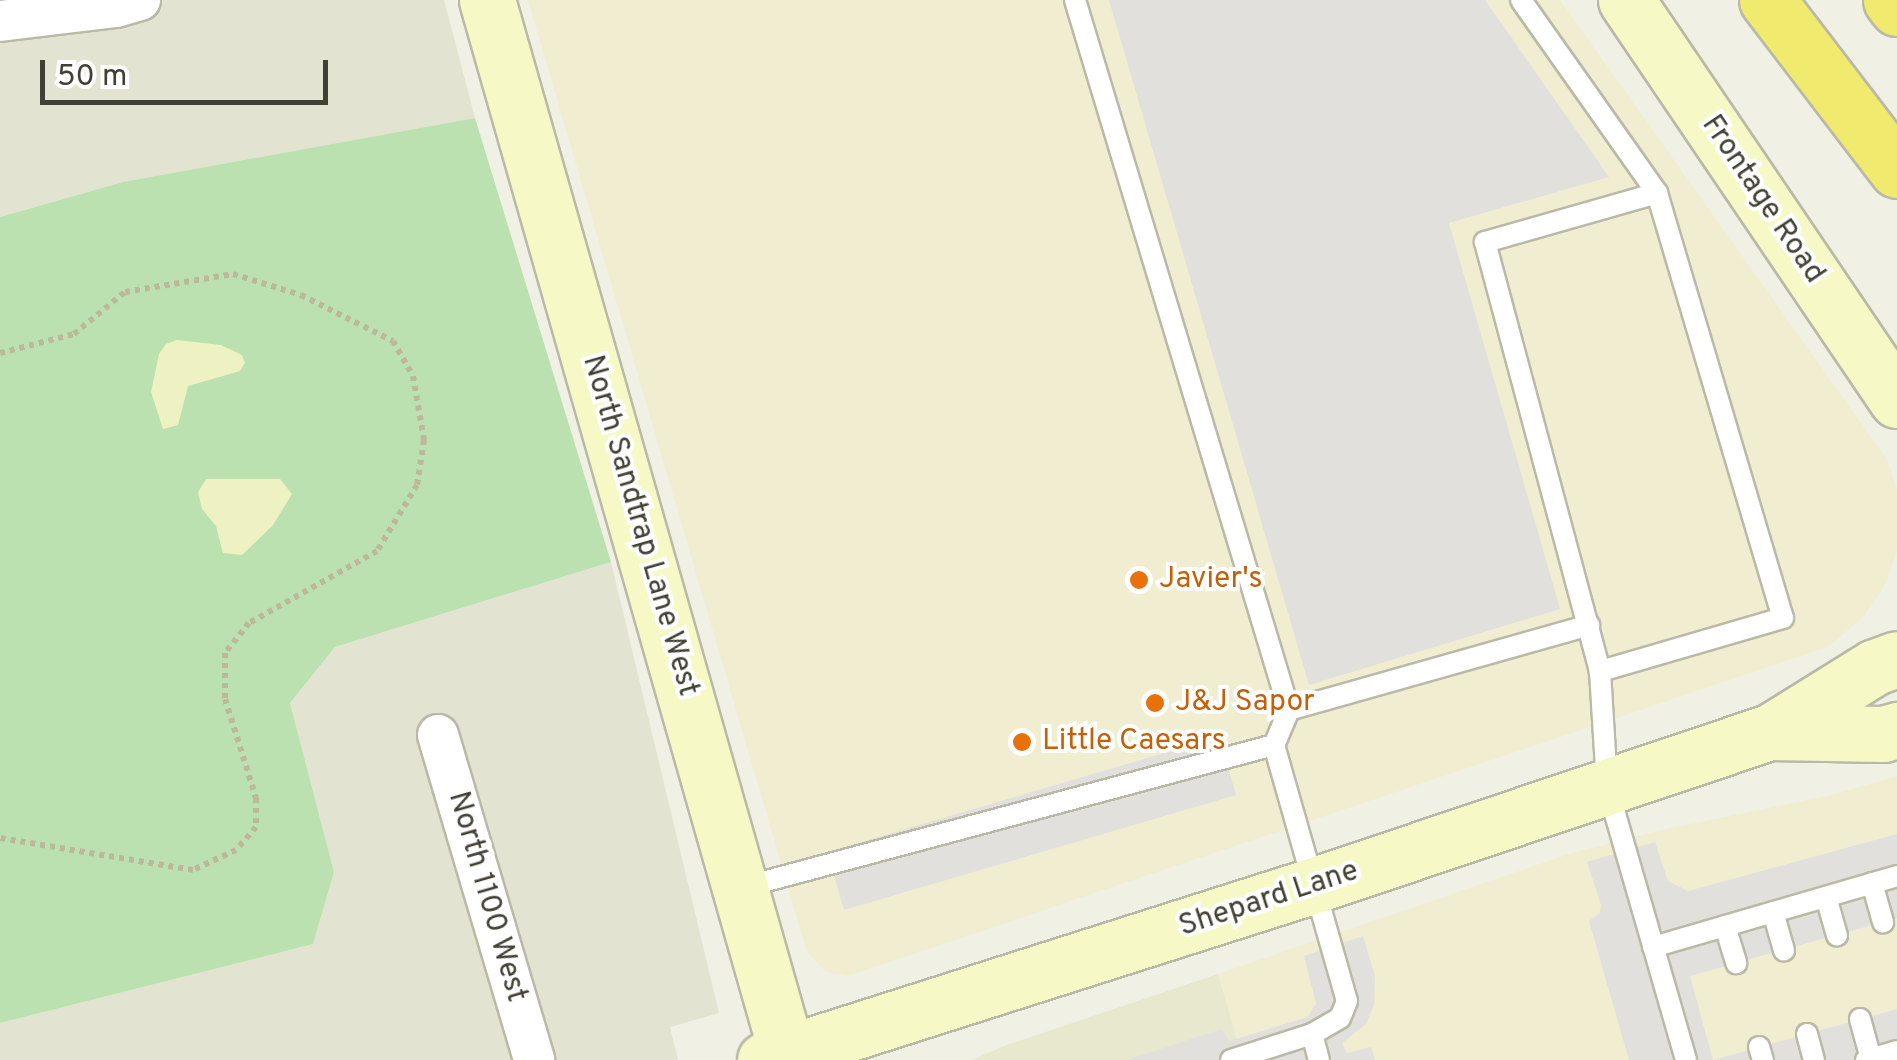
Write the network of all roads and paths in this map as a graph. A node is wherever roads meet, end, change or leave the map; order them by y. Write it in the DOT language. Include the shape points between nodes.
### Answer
graph roads {
  1 [pos="140,0"];
  2 [pos="487,0"];
  3 [pos="1076,0"];
  4 [pos="1521,0"];
  5 [pos="1767,0"];
  6 [pos="1891,0"];
  7 [pos="1897,8"];
  8 [pos="1637,17"];
  9 [pos="0,21"];
  10 [pos="1897,170"];
  11 [pos="1657,193"];
  12 [pos="0,354"];
  13 [pos="1897,400"];
  14 [pos="1897,436"];
  15 [pos="1589,625"];
  16 [pos="1890,652"];
  17 [pos="1600,671"];
  18 [pos="1289,710"];
  19 [pos="1897,730"];
  20 [pos="1770,732"];
  21 [pos="438,735"];
  22 [pos="1274,745"];
  23 [pos="1607,786"];
  24 [pos="0,838"];
  25 [pos="1897,876"];
  26 [pos="1872,883"];
  27 [pos="1315,885"];
  28 [pos="744,887"];
  29 [pos="1826,896"];
  30 [pos="1772,912"];
  31 [pos="1883,922"];
  32 [pos="1725,926"];
  33 [pos="1836,935"];
  34 [pos="1654,946"];
  35 [pos="1784,950"];
  36 [pos="1736,963"];
  37 [pos="958,1000"];
  38 [pos="1860,1019"];
  39 [pos="1312,1034"];
  40 [pos="1806,1034"];
  41 [pos="1897,1051"];
  42 [pos="782,1058"];
  43 [pos="1868,1059"];
  44 [pos="534,1060"];
  45 [pos="912,1060"];
  46 [pos="1231,1060"];
  47 [pos="1320,1060"];
  48 [pos="1686,1060"];
  49 [pos="1814,1060"];
  1 -- 9 [label="street"];
  2 -- 28 [label="street, North Sandtrap Lane West"];
  3 -- 18 [label="lane"];
  4 -- 11 [label="lane"];
  5 -- 10 [label="highway"];
  6 -- 7 [label="highway"];
  8 -- 13 [label="street, Frontage Road"];
  8 -- 14 [label="street"];
  11 -- 15 [label="lane" via="1485,242"];
  11 -- 17 [label="lane" via="1783,618"];
  12 -- 24 [label="path" via="74,334 125,292 233,274 301,295 393,341 413,376 424,440 418,485 377,550 249,622 225,653 225,699 256,798 256,828 236,850 193,870"];
  15 -- 17 [label="lane"];
  15 -- 18 [label="lane"];
  16 -- 20 [label="street, Shepard Lane"];
  17 -- 23 [label="lane"];
  18 -- 22 [label="lane"];
  19 -- 20 [label="street, Shepard Lane"];
  20 -- 23 [label="street, Shepard Lane"];
  21 -- 44 [label="street, North 1100 West"];
  22 -- 27 [label="lane"];
  22 -- 28 [label="lane"];
  23 -- 27 [label="street, Shepard Lane"];
  23 -- 34 [label="lane"];
  25 -- 26 [label="lane"];
  26 -- 29 [label="lane"];
  26 -- 31 [label="lane"];
  27 -- 37 [label="street, Shepard Lane"];
  27 -- 39 [label="lane" via="1347,1000 1340,1018"];
  28 -- 42 [label="street, North Sandtrap Lane West"];
  29 -- 30 [label="lane"];
  29 -- 33 [label="lane"];
  30 -- 32 [label="lane"];
  30 -- 35 [label="lane"];
  32 -- 34 [label="lane"];
  32 -- 36 [label="lane"];
  34 -- 48 [label="lane"];
  37 -- 42 [label="street, Shepard Lane"];
  37 -- 45 [label="street"];
  38 -- 43 [label="lane"];
  39 -- 46 [label="lane"];
  39 -- 47 [label="lane"];
  40 -- 49 [label="lane"];
  41 -- 43 [label="lane"];
}
